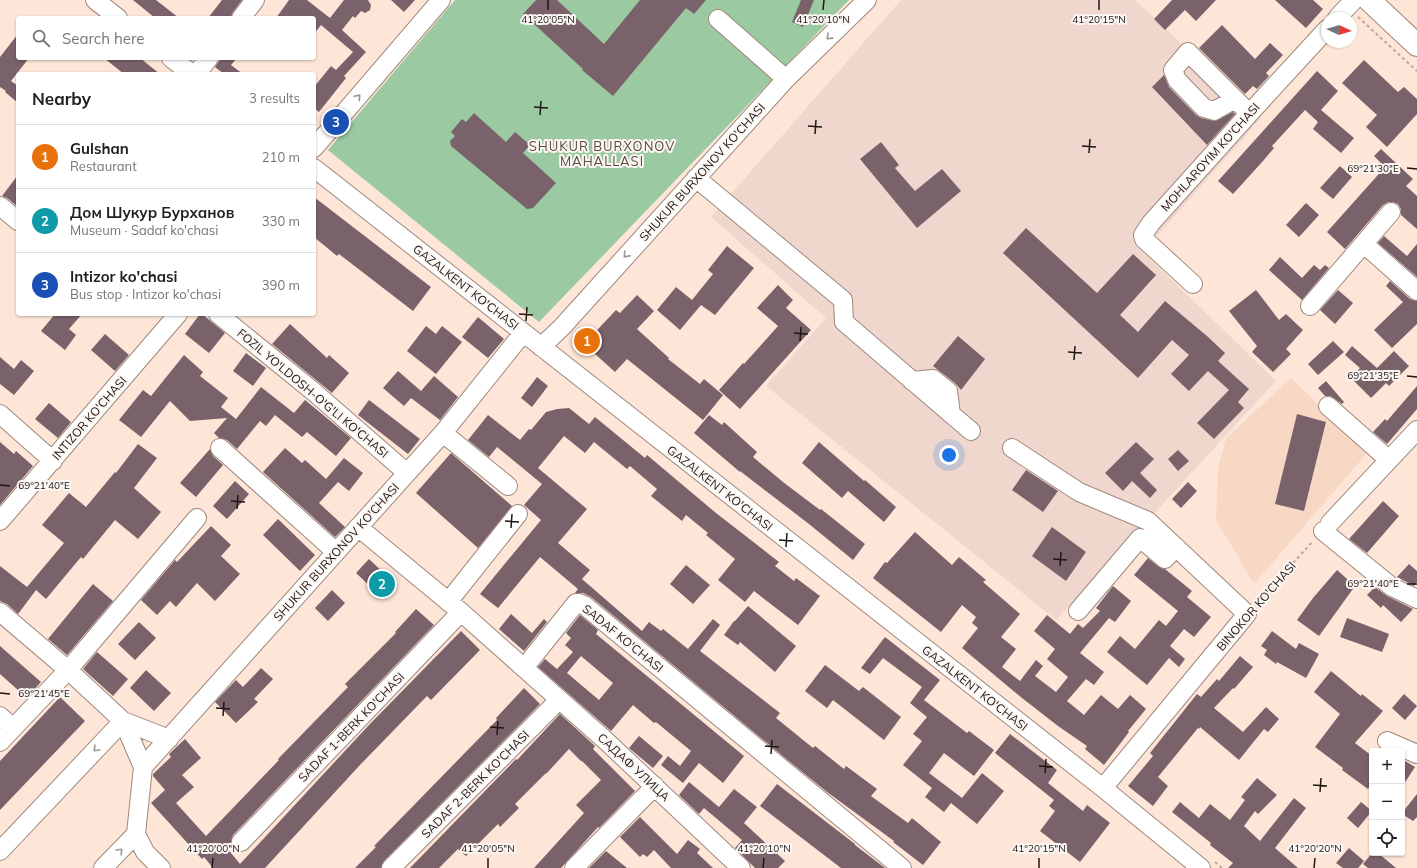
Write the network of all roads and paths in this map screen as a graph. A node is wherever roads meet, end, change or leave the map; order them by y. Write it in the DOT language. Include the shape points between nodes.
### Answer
graph roads {
  1 [pos="95,0"];
  2 [pos="255,0"];
  3 [pos="441,0"];
  4 [pos="867,0"];
  5 [pos="1368,0"];
  6 [pos="1388,0"];
  7 [pos="1346,8"];
  8 [pos="115,16"];
  9 [pos="243,16"];
  10 [pos="718,19"];
  11 [pos="1417,26"];
  12 [pos="1321,35"];
  13 [pos="1417,45"];
  14 [pos="174,60"];
  15 [pos="207,60"];
  16 [pos="1417,71"];
  17 [pos="189,72"];
  18 [pos="198,72"];
  19 [pos="786,79"];
  20 [pos="1235,99"];
  21 [pos="1249,113"];
  22 [pos="316,146"];
  23 [pos="316,170"];
  24 [pos="696,178"];
  25 [pos="0,206"];
  26 [pos="1391,212"];
  27 [pos="16,220"];
  28 [pos="1364,244"];
  29 [pos="1193,284"];
  30 [pos="1417,291"];
  31 [pos="1310,306"];
  32 [pos="176,316"];
  33 [pos="220,316"];
  34 [pos="523,333"];
  35 [pos="542,347"];
  36 [pos="1328,406"];
  37 [pos="0,414"];
  38 [pos="1417,430"];
  39 [pos="970,431"];
  40 [pos="443,433"];
  41 [pos="220,448"];
  42 [pos="1012,448"];
  43 [pos="1388,460"];
  44 [pos="53,461"];
  45 [pos="407,473"];
  46 [pos="508,486"];
  47 [pos="518,514"];
  48 [pos="197,518"];
  49 [pos="0,520"];
  50 [pos="358,527"];
  51 [pos="1327,527"];
  52 [pos="1176,547"];
  53 [pos="336,552"];
  54 [pos="1417,599"];
  55 [pos="455,607"];
  56 [pos="1078,611"];
  57 [pos="0,612"];
  58 [pos="1247,614"];
  59 [pos="524,668"];
  60 [pos="68,670"];
  61 [pos="559,700"];
  62 [pos="0,716"];
  63 [pos="123,721"];
  64 [pos="13,728"];
  65 [pos="169,739"];
  66 [pos="1388,741"];
  67 [pos="0,742"];
  68 [pos="1417,754"];
  69 [pos="143,767"];
  70 [pos="655,786"];
  71 [pos="1102,788"];
  72 [pos="136,834"];
  73 [pos="241,842"];
  74 [pos="0,851"];
  75 [pos="103,868"];
  76 [pos="161,868"];
  77 [pos="391,868"];
  78 [pos="574,868"];
  79 [pos="741,868"];
  80 [pos="902,868"];
  81 [pos="1201,868"];
  1 -- 8 [label="street"];
  2 -- 9 [label="street"];
  22 -- 3 [label="street, one-way"];
  4 -- 19 [label="street, SHUKUR BURXONOV KO'CHASI, one-way"];
  5 -- 13 [label="main road"];
  6 -- 11 [label="main road"];
  7 -- 16 [label="path"];
  10 -- 19 [label="street"];
  12 -- 21 [label="street, MOHLAROYIM KO'CHASI"];
  14 -- 17 [label="street"];
  15 -- 18 [label="street"];
  19 -- 24 [label="street, SHUKUR BURXONOV KO'CHASI"];
  20 -- 21 [label="street"];
  21 -- 29 [label="street, MOHLAROYIM KO'CHASI" via="1143,235 1144,240"];
  23 -- 34 [label="street, GAZALKENT KO'CHASI"];
  24 -- 35 [label="street, SHUKUR BURXONOV KO'CHASI, one-way"];
  24 -- 39 [label="street" via="843,300 844,322"];
  25 -- 27 [label="street"];
  26 -- 28 [label="street"];
  28 -- 30 [label="street"];
  28 -- 31 [label="street"];
  32 -- 44 [label="street, INTIZOR KO'CHASI"];
  33 -- 45 [label="street, FOZIL YO'LDOSH-O'G'LI KO'CHASI" via="314,392"];
  34 -- 35 [label="street, GAZALKENT KO'CHASI"];
  34 -- 40 [label="street, SHUKUR BURXONOV KO'CHASI"];
  35 -- 71 [label="street, GAZALKENT KO'CHASI"];
  36 -- 43 [label="street"];
  37 -- 44 [label="street"];
  38 -- 43 [label="street"];
  40 -- 45 [label="street, SHUKUR BURXONOV KO'CHASI"];
  40 -- 46 [label="street"];
  41 -- 53 [label="street"];
  42 -- 52 [label="street" via="1079,492 1148,520"];
  43 -- 51 [label="street"];
  44 -- 49 [label="street, INTIZOR KO'CHASI"];
  45 -- 50 [label="street, SHUKUR BURXONOV KO'CHASI"];
  47 -- 55 [label="street, SADAF 1-BERK KO'CHASI"];
  48 -- 60 [label="street"];
  50 -- 53 [label="street, SHUKUR BURXONOV KO'CHASI"];
  50 -- 55 [label="street"];
  51 -- 54 [label="street" via="1392,587"];
  51 -- 58 [label="path, BINOKOR KO'CHASI"];
  52 -- 56 [label="street" via="1165,559 1140,538"];
  52 -- 58 [label="street"];
  53 -- 65 [label="street, SHUKUR BURXONOV KO'CHASI"];
  55 -- 59 [label="street"];
  55 -- 73 [label="street, SADAF 1-BERK KO'CHASI"];
  57 -- 60 [label="street"];
  58 -- 71 [label="street, BINOKOR KO'CHASI"];
  59 -- 61 [label="street, САДАФ УЛИЦА"];
  59 -- 80 [label="street, SADAF KO'CHASI" via="576,603 584,605"];
  60 -- 63 [label="street"];
  60 -- 64 [label="street"];
  61 -- 70 [label="street, САДАФ УЛИЦА"];
  61 -- 77 [label="street, SADAF 2-BERK KO'CHASI"];
  62 -- 64 [label="street"];
  63 -- 65 [label="street"];
  63 -- 69 [label="street"];
  63 -- 74 [label="street, one-way"];
  64 -- 67 [label="street"];
  65 -- 69 [label="street, SHUKUR BURXONOV KO'CHASI"];
  66 -- 68 [label="street"];
  69 -- 72 [label="street"];
  70 -- 78 [label="street"];
  70 -- 79 [label="street, САДАФ УЛИЦА"];
  71 -- 81 [label="street, GAZALKENT KO'CHASI"];
  75 -- 72 [label="street, one-way"];
  72 -- 76 [label="street" via="146,852"];
}
